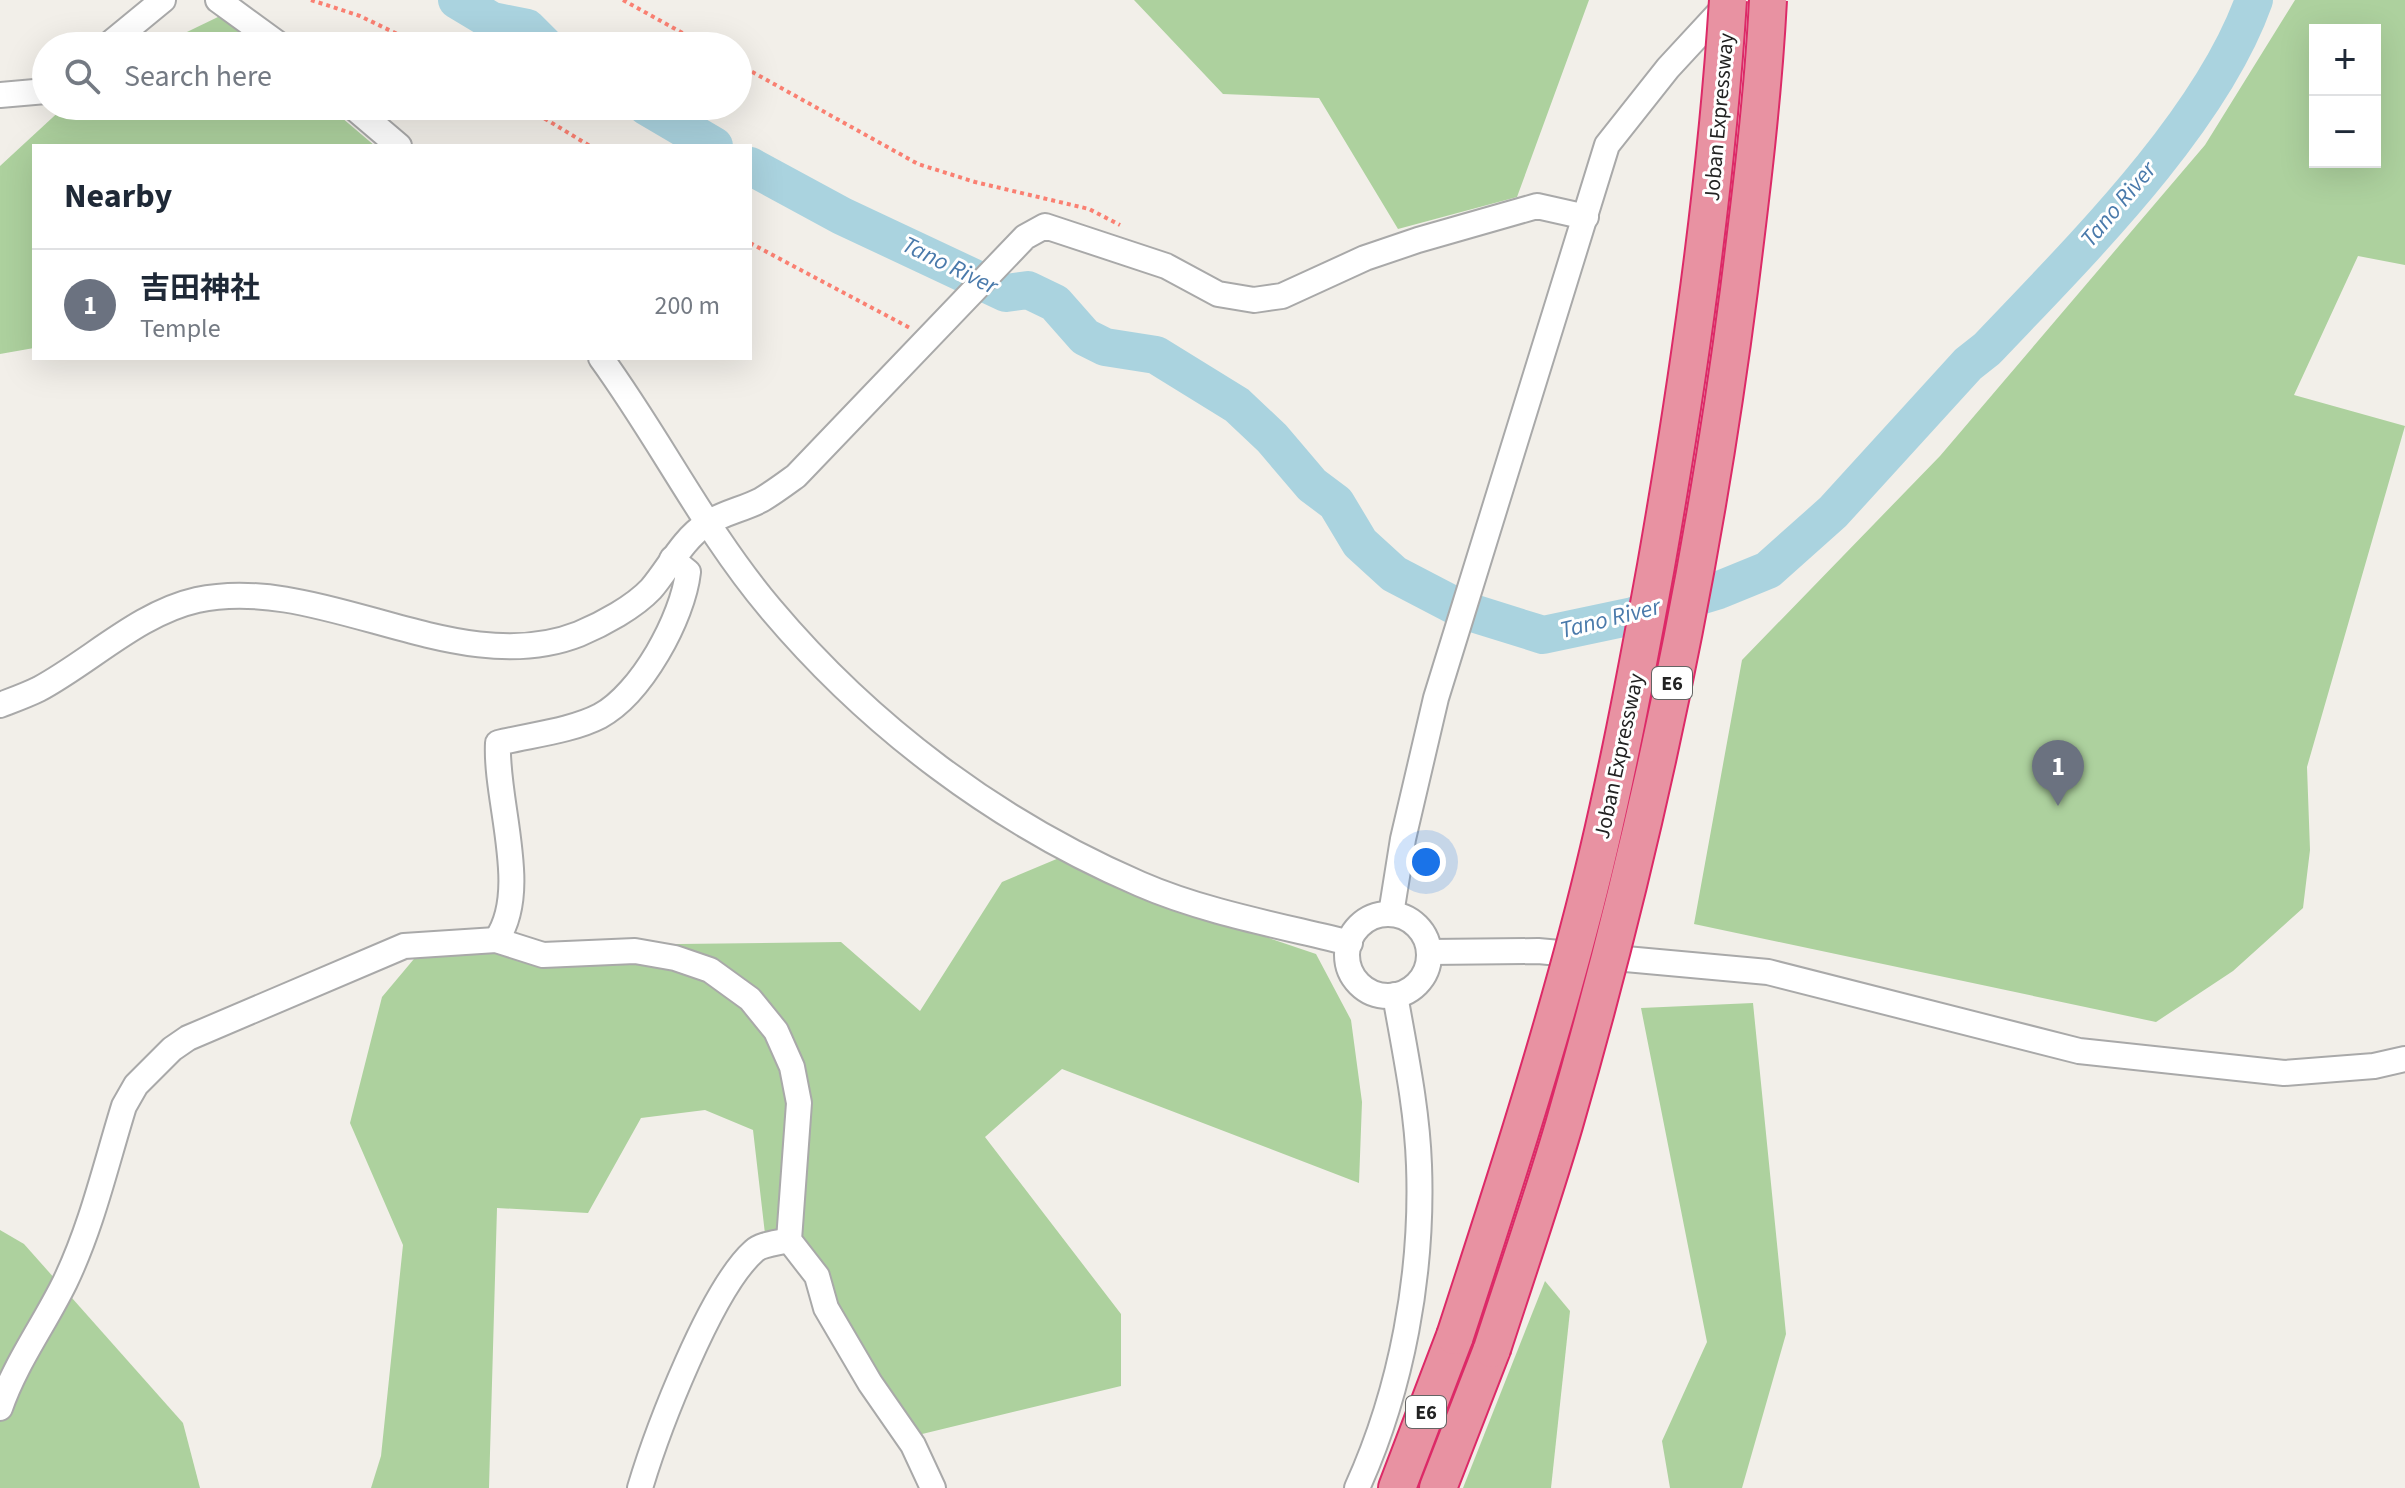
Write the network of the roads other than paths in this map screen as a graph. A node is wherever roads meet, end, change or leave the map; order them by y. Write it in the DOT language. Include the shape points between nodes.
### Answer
graph roads {
  1 [pos="163,0"];
  2 [pos="218,0"];
  3 [pos="1730,0"];
  4 [pos="1768,0"];
  5 [pos="124,32"];
  6 [pos="262,32"];
  7 [pos="32,92"];
  8 [pos="0,95"];
  9 [pos="368,120"];
  10 [pos="397,144"];
  11 [pos="1586,217"];
  12 [pos="602,360"];
  13 [pos="707,523"];
  14 [pos="672,559"];
  15 [pos="0,705"];
  16 [pos="1391,914"];
  17 [pos="496,940"];
  18 [pos="1350,943"];
  19 [pos="1429,952"];
  20 [pos="1395,995"];
  21 [pos="2405,1059"];
  22 [pos="789,1240"];
  23 [pos="0,1408"];
  24 [pos="640,1488"];
  25 [pos="933,1488"];
  26 [pos="1357,1488"];
  27 [pos="1397,1488"];
  28 [pos="1438,1488"];
  1 -- 5 [label="street"];
  2 -- 6 [label="street"];
  3 -- 11 [label="street" via="1607,145"];
  3 -- 27 [label="highway, Joban Expressway / E6, bridge" via="1709,220 1681,424 1626,730 1580,927 1530,1102 1455,1336"];
  4 -- 28 [label="highway, Joban Expressway / E6, bridge" via="1721,430 1662,738 1563,1126 1492,1349"];
  7 -- 8 [label="street"];
  9 -- 10 [label="street"];
  11 -- 13 [label="street" via="1537,206 1391,249 1282,296 1254,300 1218,294 1166,266 1045,226 1025,237 796,476 761,500"];
  11 -- 16 [label="street" via="1443,673 1403,839"];
  12 -- 13 [label="street"];
  13 -- 14 [label="street"];
  13 -- 18 [label="street" via="770,608 838,681 930,762 1037,835 1143,885"];
  14 -- 15 [label="street" via="650,590 628,607 580,633 518,646 481,644 273,599 197,600 147,620 38,690"];
  14 -- 17 [label="street" via="688,572 686,589 652,663 627,696 599,717 498,743 510,898 504,929"];
  16 -- 18 [label="street" via="1361,925"];
  16 -- 19 [label="street" via="1421,930"];
  17 -- 22 [label="street" via="543,955 635,951 675,958 710,970 750,999 776,1031 792,1067 799,1103"];
  17 -- 23 [label="street" via="404,946 172,1049 136,1085 124,1106 81,1247 29,1341"];
  18 -- 20 [label="street" via="1354,977 1372,992"];
  19 -- 20 [label="street" via="1424,975"];
  19 -- 21 [label="street" via="1538,951 1768,972 2079,1051 2284,1073"];
  20 -- 26 [label="street" via="1419,1168 1410,1318 1374,1451"];
  22 -- 24 [label="street" via="756,1248 733,1276 706,1321"];
  22 -- 25 [label="street" via="817,1276 826,1308 913,1445"];
}
